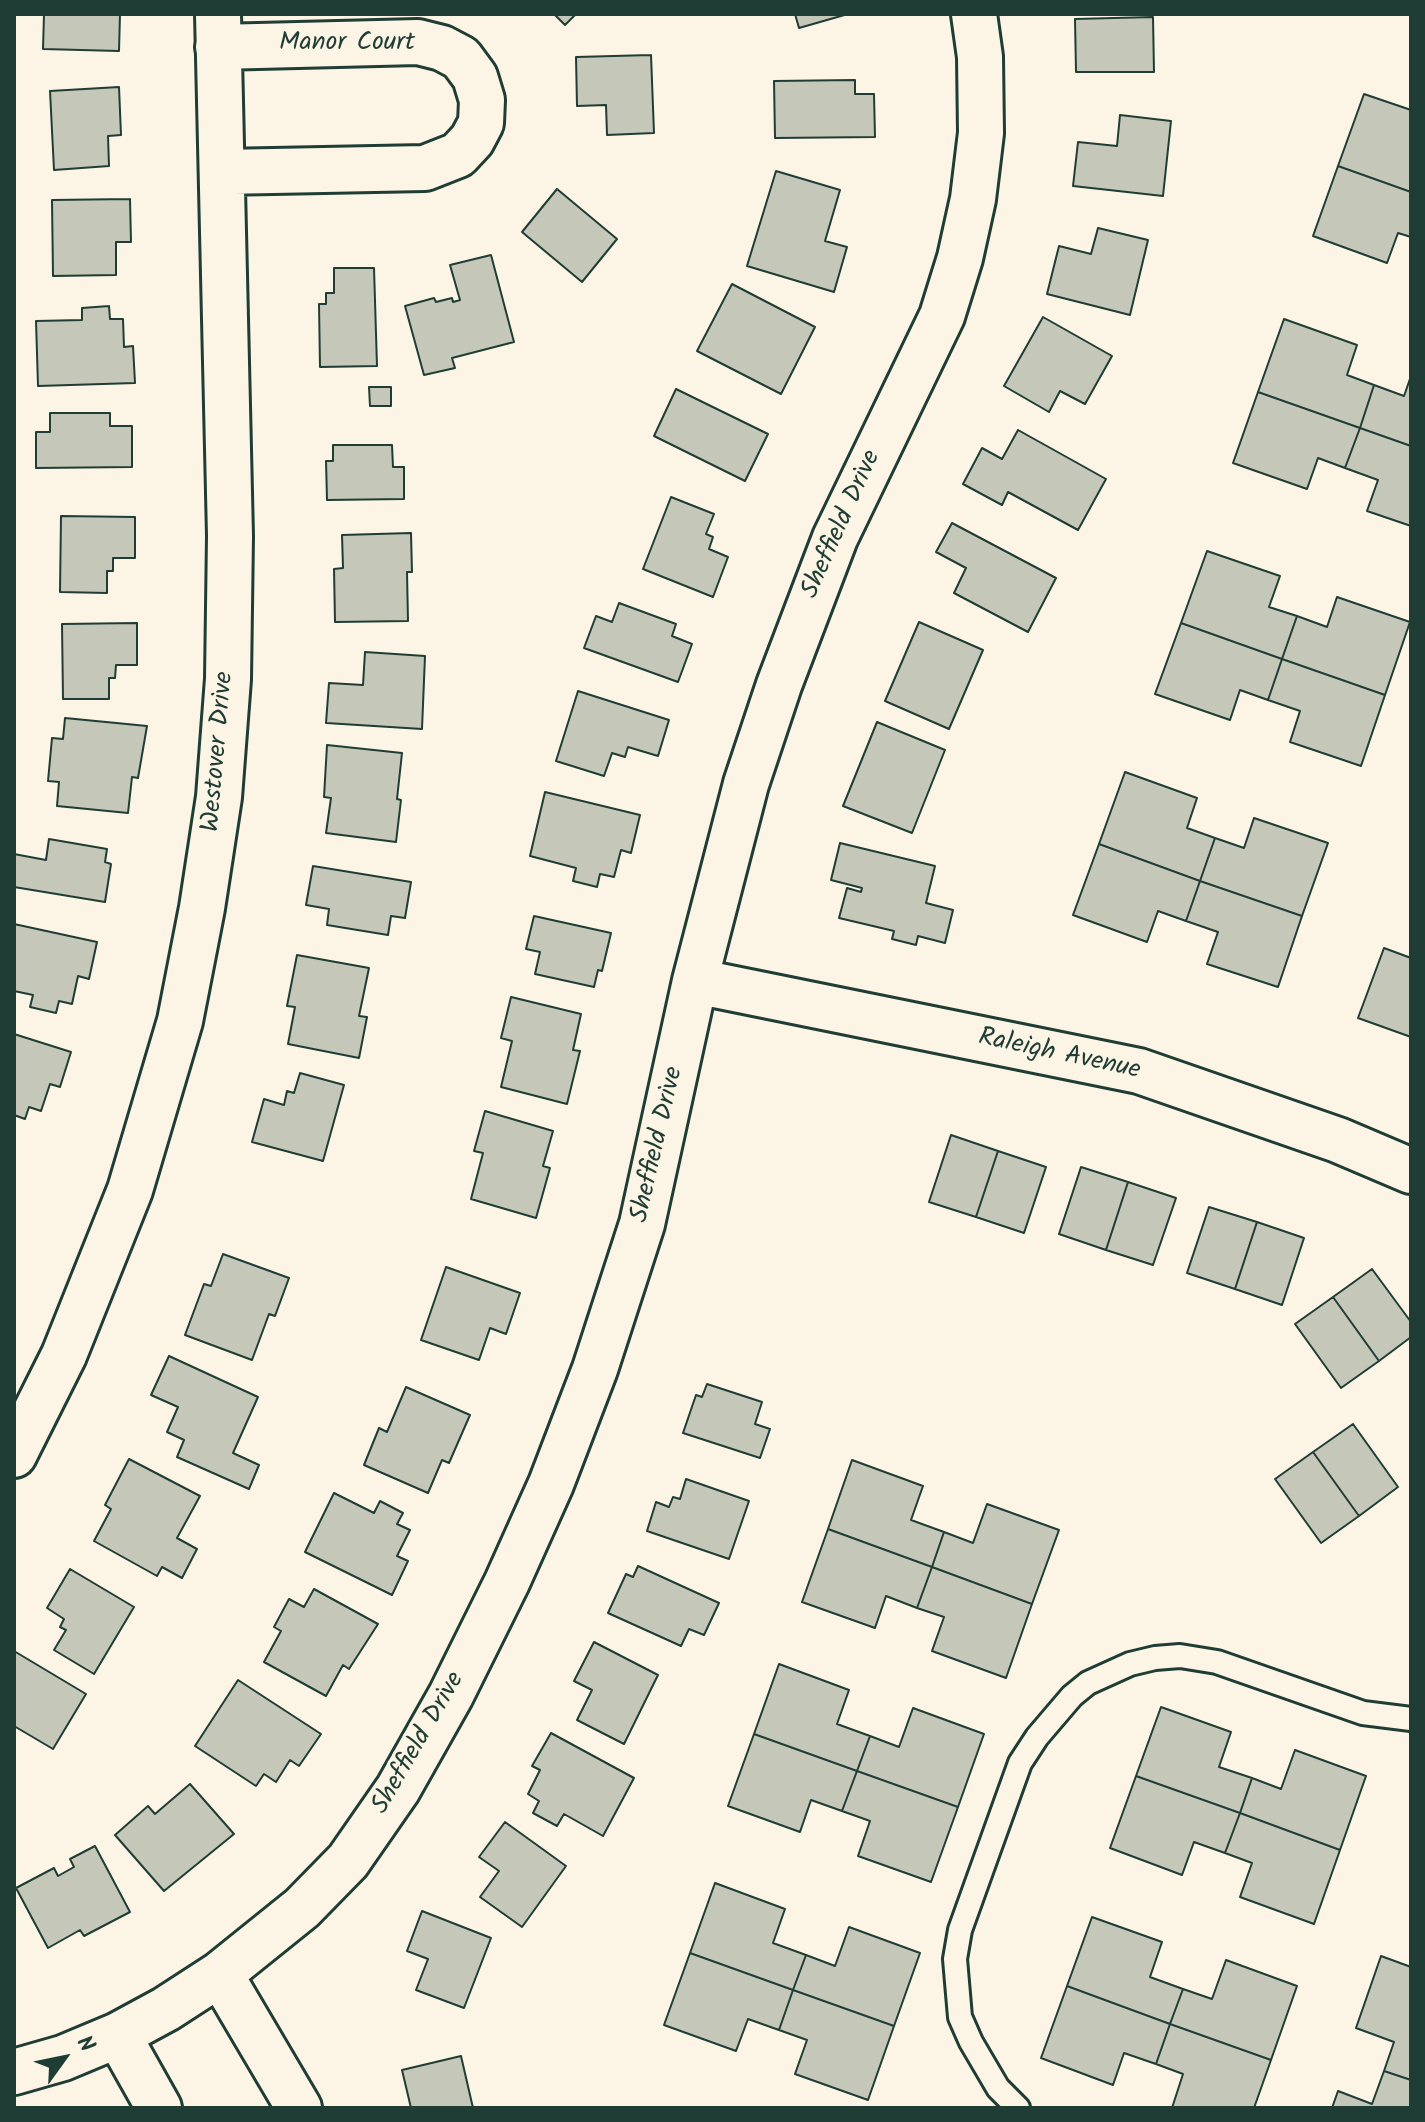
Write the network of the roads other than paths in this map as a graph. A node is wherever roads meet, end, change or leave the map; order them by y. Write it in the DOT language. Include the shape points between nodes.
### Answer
graph roads {
  1 [pos="974,14"];
  2 [pos="218,31"];
  3 [pos="222,172"];
  4 [pos="695,981"];
  5 [pos="1411,1171"];
  6 [pos="14,1455"];
  7 [pos="1411,1719"];
  8 [pos="220,1974"];
  9 [pos="118,2035"];
  10 [pos="14,2072"];
  11 [pos="159,2108"];
  12 [pos="299,2108"];
  13 [pos="1018,2108"];
  1 -- 4 [label="street, Sheffield Drive" via="981,133 960,258 942,316 835,538 803,618 746,784"];
  2 -- 3 [label="street, Westover Drive"];
  2 -- 3 [label="street, Manor Court" via="418,42 442,48 461,58 475,77 482,100 481,123 472,140 458,155 425,168"];
  3 -- 6 [label="street, Westover Drive" via="228,679 219,797 202,908 180,1021 130,1190 64,1355"];
  4 -- 5 [label="street, Raleigh Avenue" via="1139,1071"];
  4 -- 8 [label="street, Sheffield Drive" via="642,1224 622,1290 551,1484 507,1582 398,1789 348,1861 302,1908"];
  7 -- 13 [label="lane" via="1363,1713 1217,1662 1180,1656 1130,1664 1072,1696 1020,1763 960,1930 955,1959 960,2017 998,2088"];
  8 -- 9 [label="street, Sheffield Drive"];
  8 -- 12 [label="street"];
  9 -- 10 [label="street, Sheffield Drive"];
  9 -- 11 [label="street"];
}
